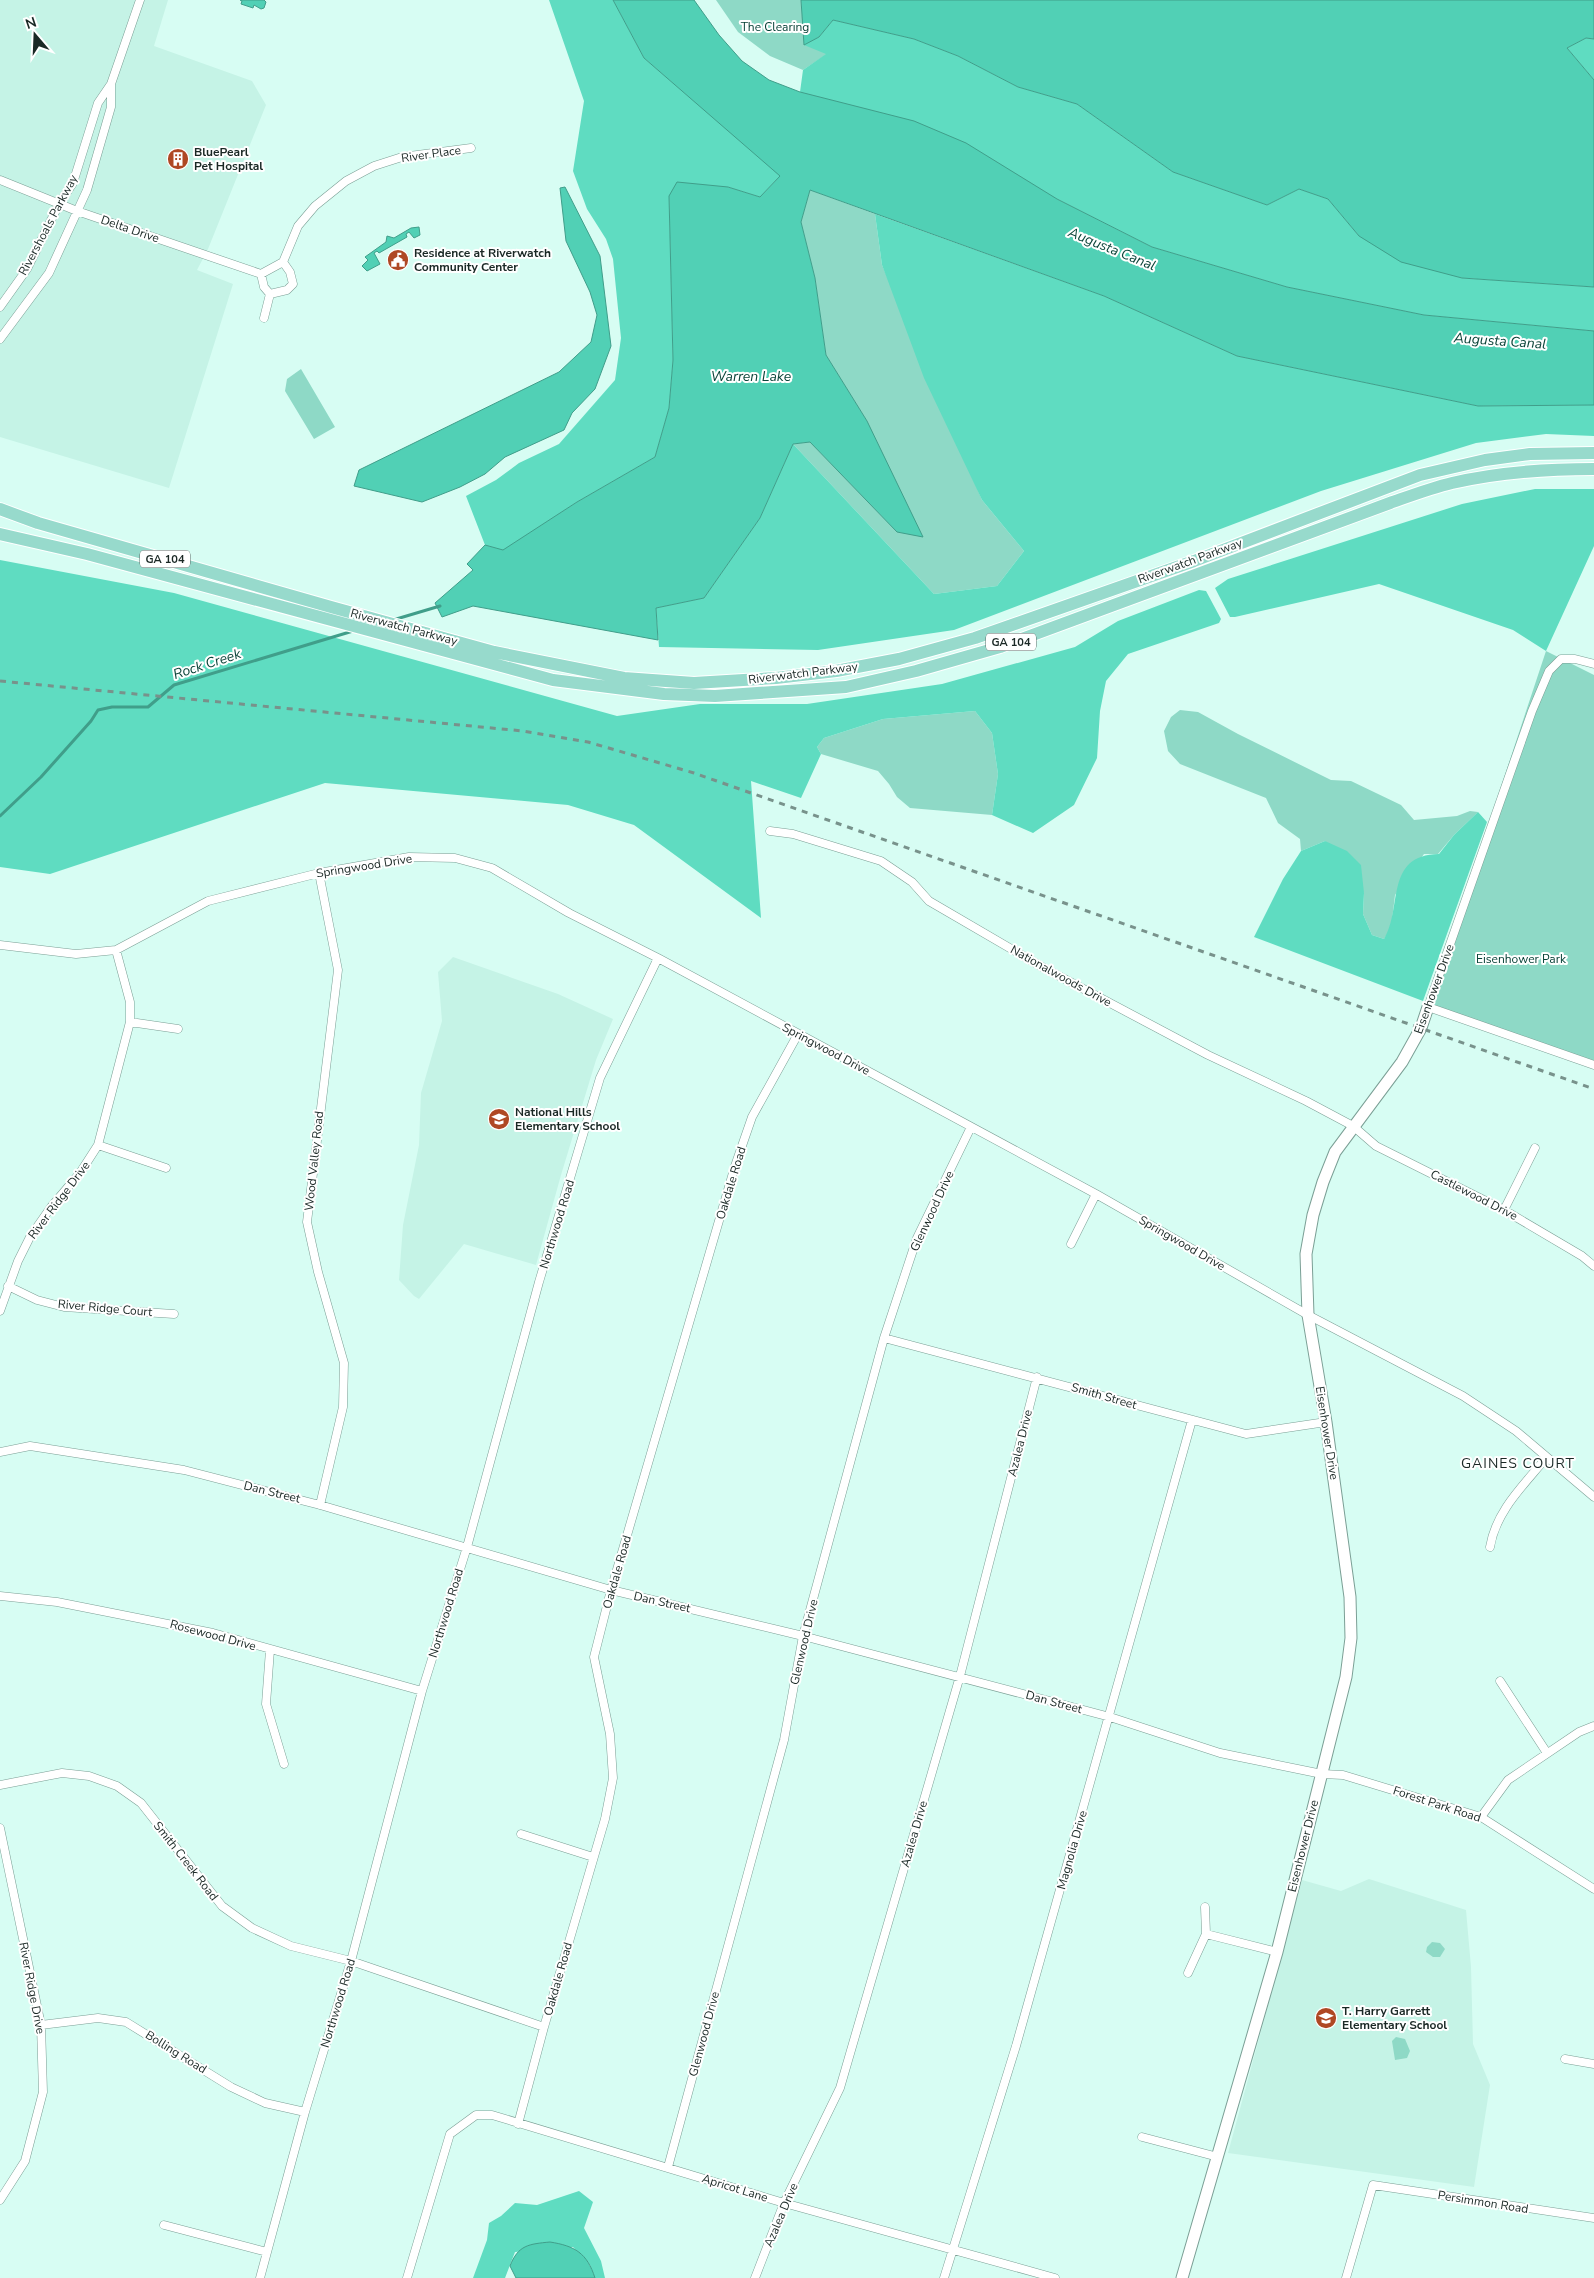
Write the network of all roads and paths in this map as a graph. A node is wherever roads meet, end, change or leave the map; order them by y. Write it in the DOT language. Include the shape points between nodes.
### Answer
graph roads {
  1 [pos="140,0"];
  2 [pos="111,84"];
  3 [pos="471,148"];
  4 [pos="0,180"];
  5 [pos="59,204"];
  6 [pos="77,210"];
  7 [pos="283,262"];
  8 [pos="261,274"];
  9 [pos="270,294"];
  10 [pos="0,307"];
  11 [pos="264,318"];
  12 [pos="0,339"];
  13 [pos="1594,453"];
  14 [pos="1594,469"];
  15 [pos="0,502"];
  16 [pos="0,509"];
  17 [pos="0,534"];
  18 [pos="98,539"];
  19 [pos="1594,664"];
  20 [pos="770,830"];
  21 [pos="319,873"];
  22 [pos="0,945"];
  23 [pos="116,950"];
  24 [pos="658,958"];
  25 [pos="1428,1007"];
  26 [pos="130,1022"];
  27 [pos="178,1029"];
  28 [pos="798,1034"];
  29 [pos="1594,1065"];
  30 [pos="1353,1126"];
  31 [pos="971,1127"];
  32 [pos="98,1145"];
  33 [pos="1535,1148"];
  34 [pos="166,1168"];
  35 [pos="1096,1194"];
  36 [pos="1504,1210"];
  37 [pos="1071,1244"];
  38 [pos="1594,1266"];
  39 [pos="8,1286"];
  40 [pos="0,1311"];
  41 [pos="174,1314"];
  42 [pos="1308,1315"];
  43 [pos="884,1338"];
  44 [pos="1037,1377"];
  45 [pos="1192,1420"];
  46 [pos="1326,1422"];
  47 [pos="0,1452"];
  48 [pos="1546,1458"];
  49 [pos="1594,1497"];
  50 [pos="320,1505"];
  51 [pos="467,1547"];
  52 [pos="1490,1547"];
  53 [pos="611,1590"];
  54 [pos="0,1596"];
  55 [pos="803,1636"];
  56 [pos="270,1650"];
  57 [pos="960,1676"];
  58 [pos="1500,1681"];
  59 [pos="422,1692"];
  60 [pos="1110,1717"];
  61 [pos="1594,1726"];
  62 [pos="1547,1753"];
  63 [pos="284,1764"];
  64 [pos="1322,1774"];
  65 [pos="0,1785"];
  66 [pos="1481,1817"];
  67 [pos="0,1828"];
  68 [pos="521,1834"];
  69 [pos="593,1857"];
  70 [pos="1594,1889"];
  71 [pos="1205,1907"];
  72 [pos="1206,1934"];
  73 [pos="1277,1952"];
  74 [pos="351,1961"];
  75 [pos="1188,1973"];
  76 [pos="41,2025"];
  77 [pos="544,2026"];
  78 [pos="1564,2059"];
  79 [pos="1594,2064"];
  80 [pos="305,2112"];
  81 [pos="518,2124"];
  82 [pos="1142,2137"];
  83 [pos="1218,2157"];
  84 [pos="668,2167"];
  85 [pos="0,2200"];
  86 [pos="784,2203"];
  87 [pos="1594,2218"];
  88 [pos="164,2225"];
  89 [pos="952,2250"];
  90 [pos="267,2252"];
  91 [pos="260,2278"];
  92 [pos="407,2278"];
  93 [pos="755,2278"];
  94 [pos="944,2278"];
  95 [pos="1055,2278"];
  96 [pos="1182,2278"];
  97 [pos="1346,2278"];
  1 -- 2 [label="street, Rivershoals Parkway"];
  2 -- 5 [label="street, Rivershoals Parkway" via="98,103 73,183"];
  2 -- 6 [label="street, Rivershoals Parkway" via="111,107 87,190"];
  3 -- 7 [label="street, River Place" via="402,157 374,166 346,181 315,206 298,226"];
  4 -- 5 [label="street, Delta Drive"];
  5 -- 6 [label="street, Delta Drive"];
  5 -- 10 [label="street, Rivershoals Parkway" via="27,270"];
  6 -- 8 [label="street, Delta Drive"];
  6 -- 12 [label="street, Rivershoals Parkway" via="48,272"];
  7 -- 8 [label="street"];
  7 -- 9 [label="street" via="293,284 287,290"];
  8 -- 9 [label="street" via="264,287"];
  9 -- 11 [label="street"];
  13 -- 18 [label="main road, Riverwatch Parkway / GA 104" via="1530,454 1485,460 1420,475 1194,561 975,638 900,659 776,678 694,682 624,678 494,652"];
  14 -- 17 [label="main road, Riverwatch Parkway / GA 104" via="1503,473 1451,483 1000,646 916,671 846,687 715,696 664,694 553,680 87,554"];
  15 -- 18 [label="main road" via="57,520"];
  16 -- 18 [label="main road, Riverwatch Parkway / GA 104"];
  19 -- 25 [label="street, Eisenhower Drive" via="1561,659 1549,671"];
  20 -- 30 [label="street, Nationalwoods Drive" via="882,861 912,882 929,901 1044,968 1208,1055"];
  21 -- 23 [label="street, Springwood Drive" via="208,901"];
  21 -- 24 [label="street, Springwood Drive" via="409,857 455,858 492,868"];
  21 -- 50 [label="street, Wood Valley Road" via="338,970 307,1222 344,1364 343,1407"];
  22 -- 23 [label="street, Springwood Drive" via="76,954"];
  23 -- 26 [label="street, River Ridge Drive" via="130,1002"];
  24 -- 28 [label="street, Springwood Drive"];
  24 -- 51 [label="street, Northwood Road" via="600,1078 539,1282"];
  25 -- 29 [label="street"];
  25 -- 30 [label="street, Eisenhower Drive" via="1421,1028 1402,1062"];
  26 -- 27 [label="street"];
  26 -- 32 [label="street, River Ridge Drive"];
  28 -- 31 [label="street, Springwood Drive"];
  28 -- 53 [label="street, Oakdale Road" via="752,1117 734,1166"];
  30 -- 36 [label="street, Castlewood Drive" via="1376,1146"];
  30 -- 42 [label="street, Eisenhower Drive" via="1335,1152 1309,1231 1305,1283"];
  31 -- 35 [label="street, Springwood Drive"];
  31 -- 43 [label="street, Glenwood Drive" via="917,1238"];
  32 -- 34 [label="street"];
  32 -- 39 [label="street, River Ridge Drive" via="80,1174 30,1237"];
  33 -- 36 [label="street"];
  35 -- 37 [label="street"];
  35 -- 42 [label="street, Springwood Drive"];
  36 -- 38 [label="street, Castlewood Drive"];
  39 -- 40 [label="street, River Ridge Drive"];
  39 -- 41 [label="street, River Ridge Court" via="37,1300 64,1307"];
  42 -- 46 [label="street, Eisenhower Drive"];
  42 -- 48 [label="street, Springwood Drive" via="1463,1396 1516,1431"];
  43 -- 44 [label="street, Smith Street"];
  43 -- 55 [label="street, Glenwood Drive"];
  44 -- 45 [label="street, Smith Street"];
  44 -- 57 [label="street, Azalea Drive"];
  45 -- 46 [label="street, Smith Street" via="1246,1434"];
  45 -- 60 [label="street, Magnolia Drive"];
  46 -- 64 [label="street, Eisenhower Drive" via="1350,1597 1351,1638 1346,1676"];
  47 -- 50 [label="street, Dan Street" via="30,1446 184,1470"];
  48 -- 49 [label="street, Springwood Drive"];
  48 -- 52 [label="street" via="1509,1502 1493,1529"];
  50 -- 51 [label="street, Dan Street"];
  51 -- 53 [label="street, Dan Street"];
  51 -- 59 [label="street, Northwood Road"];
  53 -- 55 [label="street, Dan Street"];
  53 -- 69 [label="street, Oakdale Road" via="594,1657 610,1734 613,1778"];
  54 -- 56 [label="street, Rosewood Drive" via="57,1602 155,1620"];
  55 -- 57 [label="street, Dan Street"];
  55 -- 84 [label="street, Glenwood Drive" via="784,1740"];
  56 -- 59 [label="street, Rosewood Drive"];
  56 -- 63 [label="street" via="266,1704"];
  57 -- 60 [label="street, Dan Street"];
  57 -- 86 [label="street, Azalea Drive" via="840,2088"];
  58 -- 62 [label="street"];
  59 -- 74 [label="street, Northwood Road"];
  60 -- 64 [label="street, Dan Street" via="1220,1752"];
  60 -- 89 [label="street, Magnolia Drive" via="1016,2046"];
  61 -- 62 [label="street"];
  62 -- 66 [label="street" via="1508,1780"];
  64 -- 66 [label="street, Forest Park Road" via="1343,1775"];
  64 -- 73 [label="street, Eisenhower Drive"];
  65 -- 74 [label="street, Smith Creek Road" via="62,1773 88,1776 117,1786 141,1803 222,1906 252,1928 291,1946"];
  66 -- 70 [label="street, Forest Park Road"];
  67 -- 76 [label="street, River Ridge Drive"];
  68 -- 69 [label="street"];
  69 -- 77 [label="street, Oakdale Road"];
  71 -- 72 [label="street"];
  72 -- 73 [label="street"];
  72 -- 75 [label="street"];
  73 -- 83 [label="street, Eisenhower Drive"];
  74 -- 77 [label="street, Smith Creek Road"];
  74 -- 80 [label="street, Northwood Road"];
  76 -- 80 [label="street, Bolling Road" via="98,2018 126,2022 231,2087 265,2103"];
  76 -- 85 [label="street, River Ridge Drive" via="43,2092 25,2161"];
  77 -- 81 [label="street, Oakdale Road"];
  78 -- 79 [label="street"];
  80 -- 90 [label="street, Northwood Road"];
  81 -- 84 [label="street, Apricot Lane"];
  81 -- 92 [label="street, Apricot Lane" via="492,2114 476,2115 450,2134"];
  82 -- 83 [label="street"];
  83 -- 96 [label="street, Eisenhower Drive"];
  84 -- 86 [label="street, Apricot Lane"];
  86 -- 89 [label="street, Apricot Lane"];
  86 -- 93 [label="street, Azalea Drive"];
  87 -- 97 [label="street, Persimmon Road" via="1373,2185"];
  88 -- 90 [label="street"];
  89 -- 94 [label="street, Magnolia Drive"];
  89 -- 95 [label="street, Apricot Lane"];
  90 -- 91 [label="street, Northwood Road"];
}
